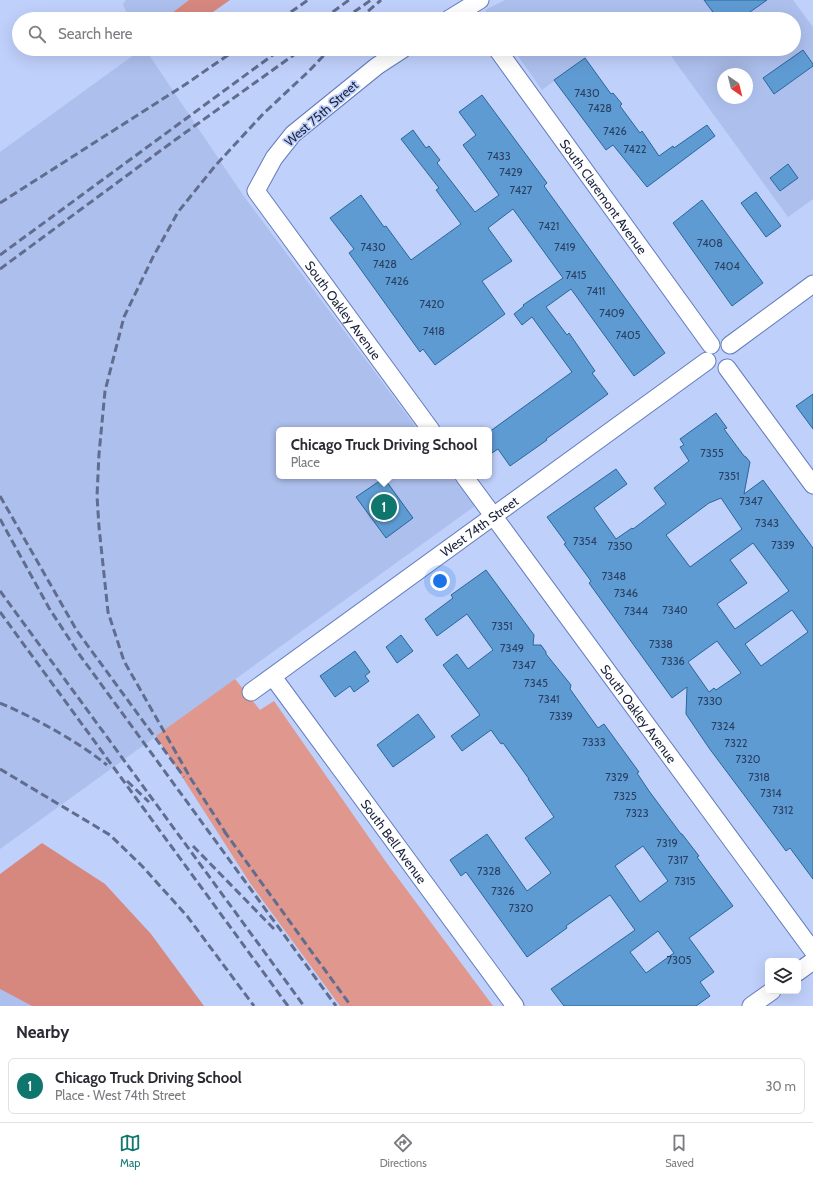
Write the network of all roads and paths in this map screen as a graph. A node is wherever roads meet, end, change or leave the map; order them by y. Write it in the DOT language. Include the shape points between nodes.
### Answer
graph roads {
  1 [pos="392,56"];
  2 [pos="502,56"];
  3 [pos="256,191"];
  4 [pos="813,284"];
  5 [pos="711,344"];
  6 [pos="730,345"];
  7 [pos="707,361"];
  8 [pos="727,368"];
  9 [pos="429,427"];
  10 [pos="466,479"];
  11 [pos="813,485"];
  12 [pos="494,516"];
  13 [pos="273,677"];
  14 [pos="251,692"];
  15 [pos="813,951"];
  16 [pos="813,961"];
  17 [pos="801,970"];
  18 [pos="768,994"];
  19 [pos="515,1006"];
  20 [pos="751,1006"];
  1 -- 3 [label="street, West 75th Street" via="293,134 274,158"];
  2 -- 5 [label="street, South Claremont Avenue"];
  3 -- 9 [label="street, South Oakley Avenue"];
  4 -- 6 [label="street"];
  5 -- 6 [label="street" via="718,341"];
  5 -- 7 [label="street" via="706,352"];
  6 -- 8 [label="street" via="734,357"];
  7 -- 8 [label="street" via="717,369"];
  7 -- 12 [label="street, West 74th Street"];
  8 -- 11 [label="street"];
  10 -- 12 [label="street, South Oakley Avenue"];
  12 -- 13 [label="street, West 74th Street"];
  12 -- 15 [label="street, South Oakley Avenue"];
  13 -- 14 [label="street, West 74th Street"];
  13 -- 19 [label="street, South Bell Avenue"];
  16 -- 17 [label="street"];
  18 -- 20 [label="street"];
}
